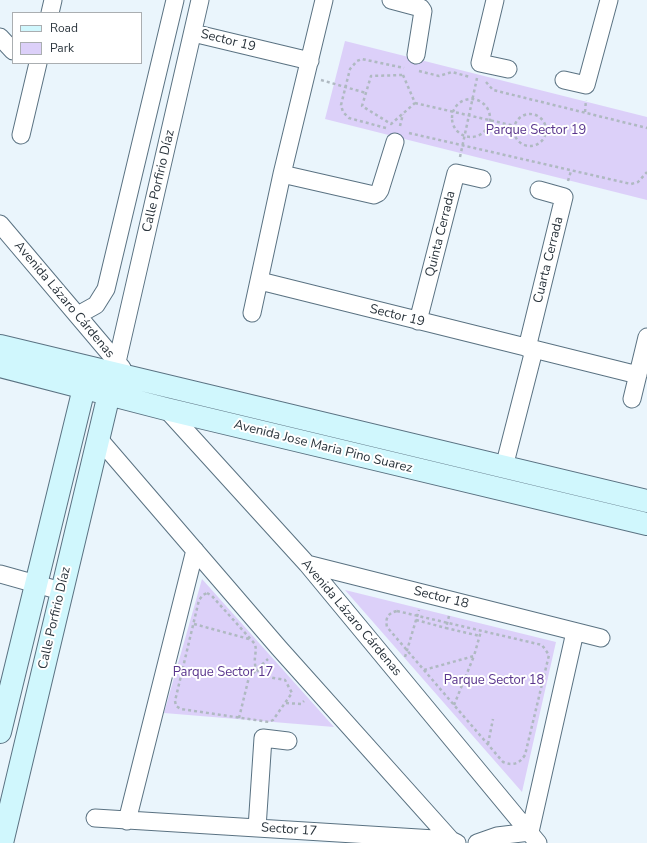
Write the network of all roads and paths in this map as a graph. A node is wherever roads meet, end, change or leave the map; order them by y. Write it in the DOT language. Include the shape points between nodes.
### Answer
graph roads {
  1 [pos="53,0"];
  2 [pos="174,0"];
  3 [pos="200,0"];
  4 [pos="324,0"];
  5 [pos="391,0"];
  6 [pos="495,0"];
  7 [pos="609,0"];
  8 [pos="50,12"];
  9 [pos="192,33"];
  10 [pos="0,37"];
  11 [pos="12,50"];
  12 [pos="416,55"];
  13 [pos="25,64"];
  14 [pos="36,69"];
  15 [pos="308,69"];
  16 [pos="508,69"];
  17 [pos="478,71"];
  18 [pos="564,80"];
  19 [pos="346,86"];
  20 [pos="366,93"];
  21 [pos="472,99"];
  22 [pos="415,103"];
  23 [pos="452,112"];
  24 [pos="469,116"];
  25 [pos="490,120"];
  26 [pos="515,126"];
  27 [pos="647,128"];
  28 [pos="21,135"];
  29 [pos="398,135"];
  30 [pos="465,136"];
  31 [pos="463,146"];
  32 [pos="647,172"];
  33 [pos="456,173"];
  34 [pos="282,174"];
  35 [pos="482,179"];
  36 [pos="540,190"];
  37 [pos="0,224"];
  38 [pos="260,281"];
  39 [pos="252,313"];
  40 [pos="78,315"];
  41 [pos="418,321"];
  42 [pos="647,337"];
  43 [pos="0,346"];
  44 [pos="531,349"];
  45 [pos="0,366"];
  46 [pos="123,369"];
  47 [pos="638,376"];
  48 [pos="84,388"];
  49 [pos="116,396"];
  50 [pos="632,399"];
  51 [pos="166,409"];
  52 [pos="311,421"];
  53 [pos="99,439"];
  54 [pos="304,443"];
  55 [pos="504,467"];
  56 [pos="647,501"];
  57 [pos="647,524"];
  58 [pos="195,550"];
  59 [pos="306,564"];
  60 [pos="0,574"];
  61 [pos="37,585"];
  62 [pos="61,592"];
  63 [pos="423,594"];
  64 [pos="453,602"];
  65 [pos="417,616"];
  66 [pos="416,620"];
  67 [pos="447,623"];
  68 [pos="193,624"];
  69 [pos="446,628"];
  70 [pos="482,631"];
  71 [pos="575,632"];
  72 [pos="480,636"];
  73 [pos="600,638"];
  74 [pos="251,640"];
  75 [pos="279,648"];
  76 [pos="407,651"];
  77 [pos="474,656"];
  78 [pos="258,670"];
  79 [pos="424,670"];
  80 [pos="400,676"];
  81 [pos="454,705"];
  82 [pos="239,718"];
  83 [pos="493,719"];
  84 [pos="0,732"];
  85 [pos="288,741"];
  86 [pos="488,744"];
  87 [pos="95,818"];
  88 [pos="127,821"];
  89 [pos="257,828"];
  90 [pos="534,838"];
  91 [pos="454,842"];
  92 [pos="2,843"];
  93 [pos="477,843"];
  1 -- 8 [label="street"];
  2 -- 40 [label="street, Calle Porfirio Díaz" via="106,289 96,305"];
  3 -- 9 [label="street, Calle Porfirio Díaz"];
  4 -- 15 [label="street"];
  5 -- 12 [label="street" via="424,10"];
  6 -- 17 [label="street"];
  7 -- 18 [label="street" via="586,86"];
  9 -- 15 [label="street, Sector 19"];
  9 -- 46 [label="street, Calle Porfirio Díaz"];
  10 -- 11 [label="street"];
  13 -- 14 [label="street"];
  14 -- 28 [label="street"];
  15 -- 19 [label="path"];
  15 -- 34 [label="street"];
  16 -- 17 [label="street"];
  17 -- 19 [label="path" via="452,72 439,76 362,59 350,69"];
  17 -- 21 [label="path"];
  17 -- 27 [label="path" via="494,90"];
  19 -- 20 [label="path"];
  19 -- 29 [label="path" via="341,105 349,118"];
  20 -- 22 [label="path" via="362,106 391,124"];
  20 -- 22 [label="path" via="371,76 403,75"];
  21 -- 23 [label="path" via="457,103"];
  21 -- 24 [label="path"];
  21 -- 25 [label="path" via="482,102 487,107"];
  22 -- 23 [label="path"];
  23 -- 24 [label="path"];
  23 -- 30 [label="path" via="454,128"];
  24 -- 25 [label="path"];
  24 -- 30 [label="path"];
  25 -- 26 [label="path"];
  25 -- 30 [label="path" via="489,126 480,135"];
  26 -- 26 [label="path" via="516,137 527,146 540,142 546,129 541,119 531,115 521,118"];
  29 -- 31 [label="path"];
  29 -- 34 [label="street" via="380,190 374,195"];
  30 -- 31 [label="path"];
  31 -- 32 [label="path" via="631,184 638,182"];
  31 -- 33 [label="path"];
  33 -- 35 [label="street, Quinta Cerrada"];
  33 -- 41 [label="street, Quinta Cerrada"];
  34 -- 38 [label="street"];
  36 -- 44 [label="street, Cuarta Cerrada" via="564,197"];
  37 -- 40 [label="street, Avenida Lázaro Cárdenas"];
  38 -- 39 [label="street"];
  38 -- 41 [label="street, Sector 19"];
  40 -- 46 [label="street, Avenida Lázaro Cárdenas"];
  41 -- 44 [label="street, Sector 19"];
  42 -- 47 [label="street"];
  43 -- 46 [label="street, Avenida Jose Maria Pino Suarez"];
  44 -- 47 [label="street, Sector 19"];
  44 -- 55 [label="street"];
  45 -- 48 [label="street, Avenida Jose Maria Pino Suarez"];
  46 -- 49 [label="street, Calle Porfirio Díaz"];
  46 -- 52 [label="street, Avenida Jose Maria Pino Suarez"];
  47 -- 50 [label="street"];
  48 -- 49 [label="street, Avenida Jose Maria Pino Suarez"];
  48 -- 61 [label="street, Calle Porfirio Díaz"];
  49 -- 51 [label="street, Avenida Jose Maria Pino Suarez"];
  49 -- 53 [label="street, Calle Porfirio Díaz"];
  51 -- 54 [label="street, Avenida Jose Maria Pino Suarez"];
  51 -- 59 [label="street, Avenida Lázaro Cárdenas"];
  52 -- 54 [label="street"];
  52 -- 55 [label="street, Avenida Jose Maria Pino Suarez"];
  53 -- 58 [label="street"];
  53 -- 62 [label="street, Calle Porfirio Díaz"];
  54 -- 57 [label="street, Avenida Jose Maria Pino Suarez"];
  55 -- 56 [label="street, Avenida Jose Maria Pino Suarez"];
  58 -- 75 [label="street"];
  58 -- 88 [label="street"];
  59 -- 63 [label="street, Sector 18"];
  59 -- 80 [label="street, Avenida Lázaro Cárdenas"];
  60 -- 61 [label="street"];
  61 -- 62 [label="street"];
  61 -- 84 [label="street, Calle Porfirio Díaz"];
  62 -- 92 [label="street, Calle Porfirio Díaz"];
  63 -- 64 [label="street, Sector 18"];
  63 -- 65 [label="path"];
  64 -- 67 [label="path"];
  64 -- 71 [label="street, Sector 18"];
  65 -- 66 [label="path"];
  65 -- 67 [label="path"];
  65 -- 76 [label="path" via="397,611 388,615 386,621 387,627"];
  66 -- 69 [label="path"];
  66 -- 76 [label="path"];
  67 -- 69 [label="path"];
  67 -- 70 [label="path"];
  68 -- 74 [label="path"];
  68 -- 74 [label="path" via="199,600 207,593"];
  68 -- 82 [label="path" via="176,706 181,709"];
  69 -- 72 [label="path"];
  70 -- 72 [label="path"];
  70 -- 86 [label="path" via="542,645 549,655 521,761 517,764 503,762"];
  71 -- 73 [label="street, Sector 18"];
  71 -- 90 [label="street"];
  72 -- 77 [label="path"];
  74 -- 78 [label="path" via="257,651 255,664"];
  75 -- 78 [label="path"];
  75 -- 91 [label="street"];
  76 -- 79 [label="path"];
  76 -- 80 [label="path"];
  77 -- 79 [label="path"];
  77 -- 81 [label="path"];
  78 -- 82 [label="path" via="249,677"];
  78 -- 82 [label="path" via="265,676 285,680 292,692 269,722"];
  79 -- 81 [label="path"];
  80 -- 90 [label="street, Avenida Lázaro Cárdenas"];
  81 -- 86 [label="path"];
  83 -- 86 [label="path"];
  85 -- 89 [label="street" via="263,738"];
  87 -- 88 [label="street, Sector 17"];
  88 -- 89 [label="street, Sector 17"];
  89 -- 91 [label="street, Sector 17"];
  90 -- 93 [label="street" via="508,834"];
}
